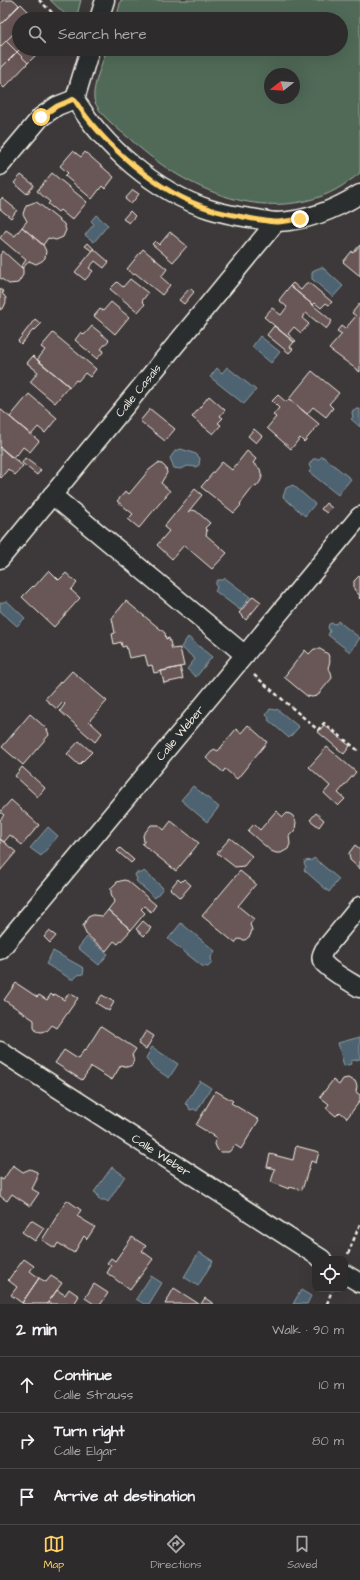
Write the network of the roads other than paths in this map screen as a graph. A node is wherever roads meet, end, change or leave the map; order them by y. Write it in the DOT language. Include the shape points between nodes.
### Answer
graph roads {
  1 [pos="105,0"];
  2 [pos="101,12"];
  3 [pos="88,56"];
  4 [pos="74,99"];
  5 [pos="0,166"];
  6 [pos="360,194"];
  7 [pos="276,222"];
  8 [pos="52,495"];
  9 [pos="360,516"];
  10 [pos="0,559"];
  11 [pos="245,655"];
  12 [pos="360,906"];
  13 [pos="0,950"];
  14 [pos="360,988"];
  15 [pos="0,1051"];
  16 [pos="317,1256"];
  17 [pos="348,1268"];
  18 [pos="360,1283"];
  1 -- 2 [label="street"];
  3 -- 4 [label="street"];
  4 -- 5 [label="street" via="41,117"];
  4 -- 7 [label="street" via="110,145 171,192 209,209 234,216"];
  6 -- 7 [label="street" via="313,216"];
  7 -- 8 [label="street, Calle Casals"];
  8 -- 10 [label="street, Calle Casals"];
  8 -- 11 [label="street"];
  9 -- 11 [label="street, Calle Weber"];
  11 -- 13 [label="street, Calle Weber"];
  12 -- 14 [label="street" via="321,957 326,966"];
  15 -- 16 [label="street, Calle Weber"];
  17 -- 18 [label="street"];
}
